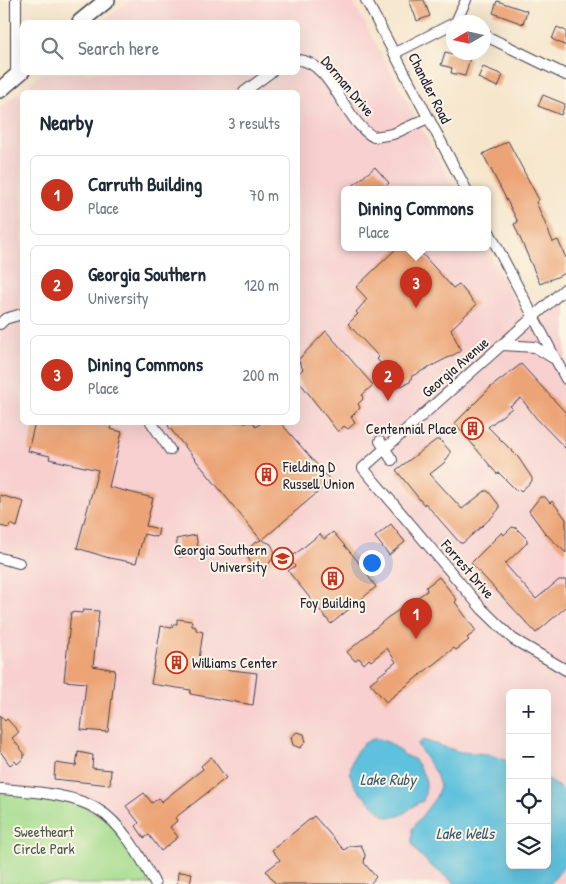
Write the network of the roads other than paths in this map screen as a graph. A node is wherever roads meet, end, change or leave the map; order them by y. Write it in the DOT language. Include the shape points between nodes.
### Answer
graph roads {
  1 [pos="16,0"];
  2 [pos="107,0"];
  3 [pos="366,0"];
  4 [pos="466,0"];
  5 [pos="459,15"];
  6 [pos="82,20"];
  7 [pos="446,28"];
  8 [pos="491,38"];
  9 [pos="395,53"];
  10 [pos="300,61"];
  11 [pos="19,74"];
  12 [pos="267,75"];
  13 [pos="566,75"];
  14 [pos="0,90"];
  15 [pos="247,90"];
  16 [pos="428,118"];
  17 [pos="464,186"];
  18 [pos="491,235"];
  19 [pos="566,288"];
  20 [pos="20,315"];
  21 [pos="535,316"];
  22 [pos="0,324"];
  23 [pos="502,345"];
  24 [pos="555,359"];
  25 [pos="566,379"];
  26 [pos="153,425"];
  27 [pos="383,445"];
  28 [pos="170,450"];
  29 [pos="392,460"];
  30 [pos="363,468"];
  31 [pos="0,558"];
  32 [pos="19,563"];
  33 [pos="566,670"];
  34 [pos="0,789"];
  35 [pos="155,884"];
  1 -- 11 [label="street"];
  2 -- 6 [label="main road"];
  3 -- 9 [label="street, Chandler Road"];
  4 -- 5 [label="street"];
  7 -- 9 [label="street"];
  8 -- 13 [label="street"];
  9 -- 16 [label="street, Chandler Road"];
  10 -- 16 [label="street, Dorman Drive" via="315,66 358,122 374,137 392,134"];
  11 -- 14 [label="main road"];
  12 -- 15 [label="street"];
  16 -- 17 [label="street, Chandler Road"];
  18 -- 21 [label="street"];
  19 -- 21 [label="street, Georgia Avenue"];
  20 -- 22 [label="street"];
  21 -- 23 [label="street, Georgia Avenue"];
  21 -- 24 [label="street"];
  23 -- 24 [label="street" via="535,347"];
  23 -- 27 [label="street, Georgia Avenue"];
  24 -- 25 [label="street"];
  26 -- 28 [label="street"];
  27 -- 29 [label="street"];
  27 -- 30 [label="street, Georgia Avenue"];
  30 -- 33 [label="street, Forrest Drive" via="482,609 513,639"];
  31 -- 32 [label="street"];
  34 -- 35 [label="street" via="46,795 97,809 141,857"];
}
